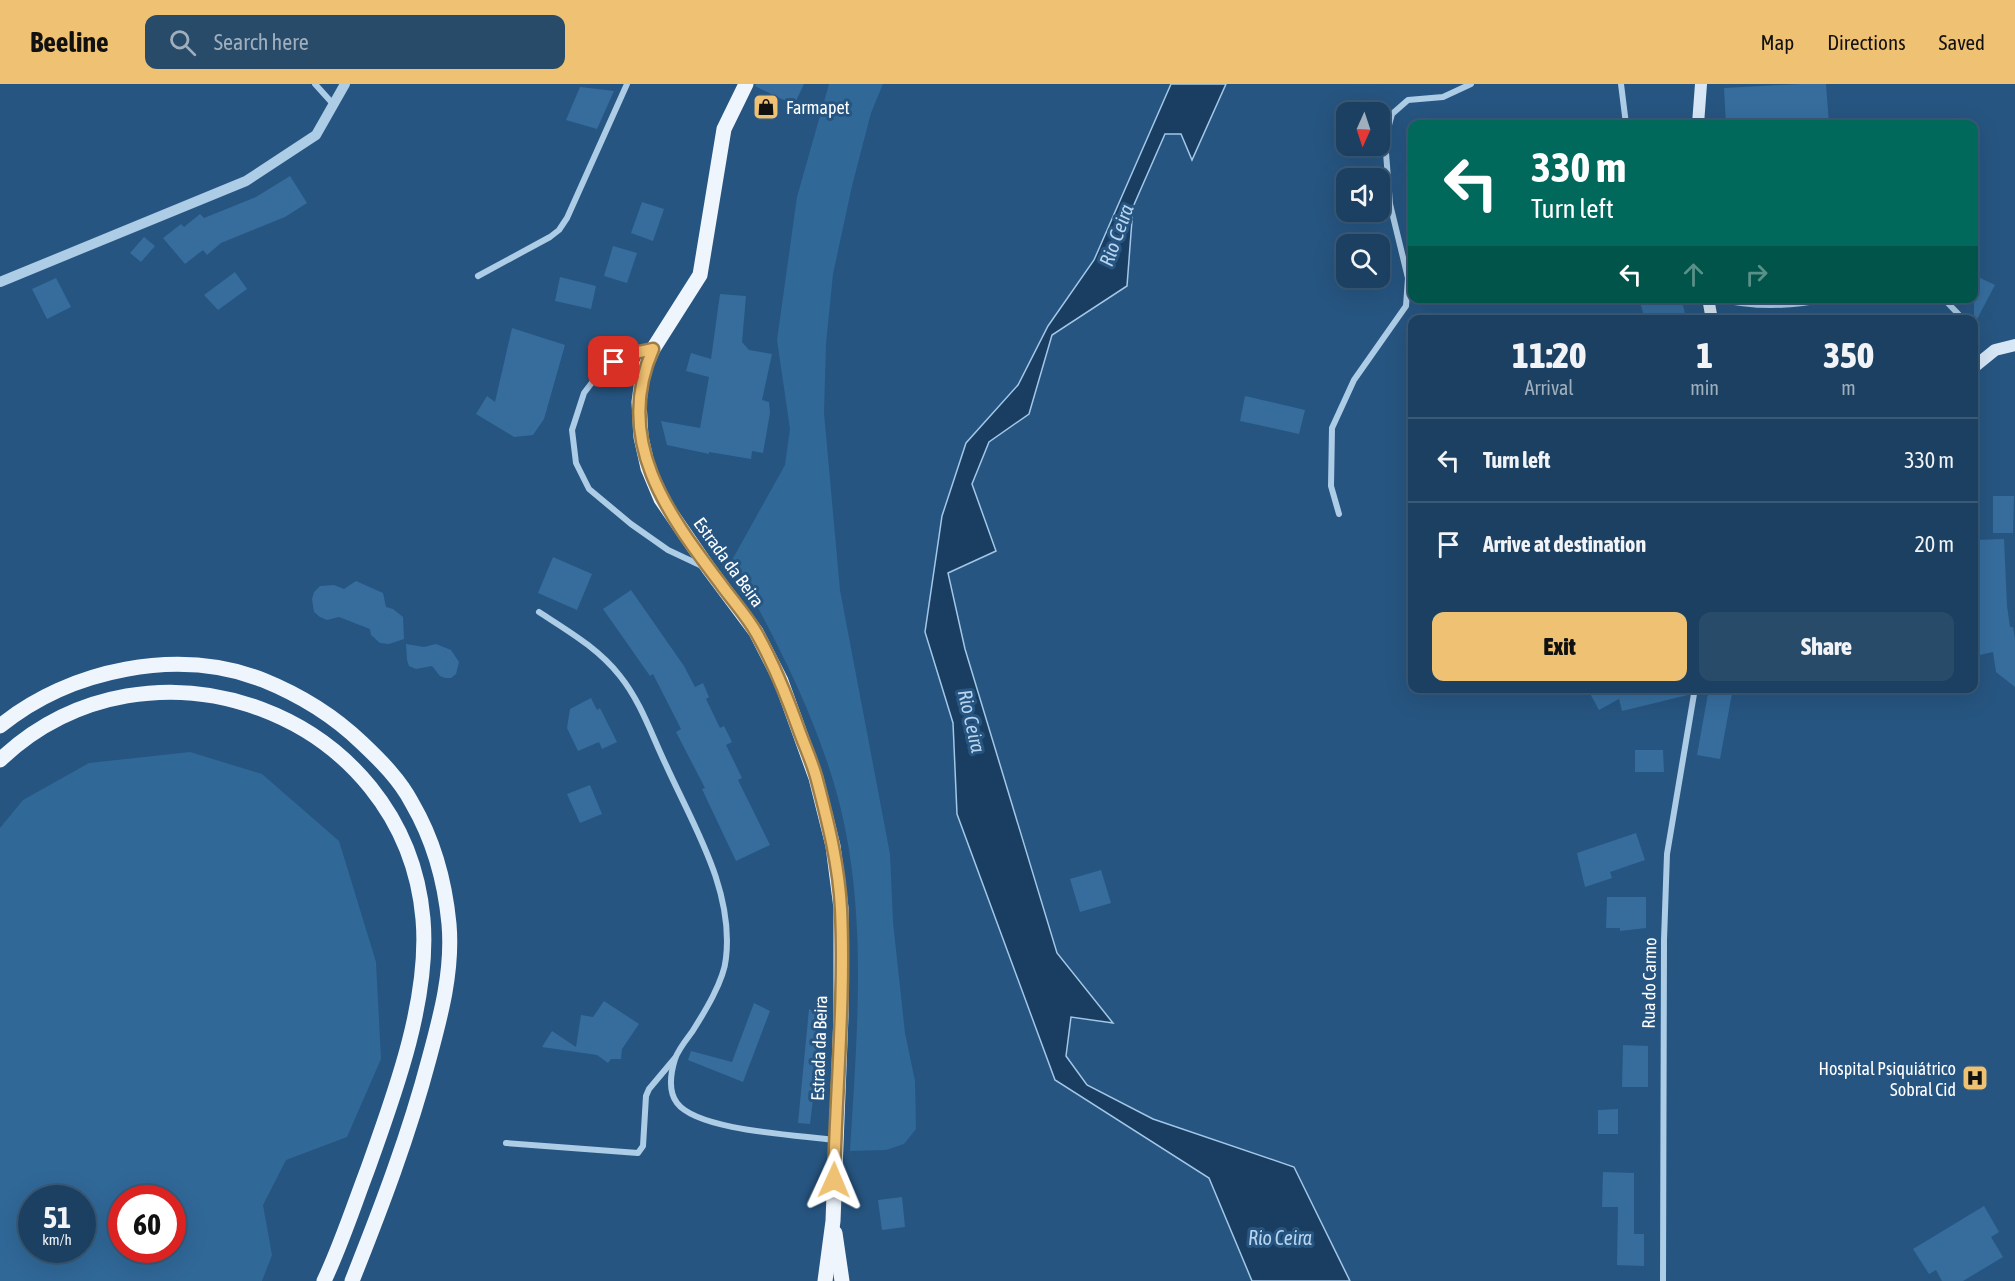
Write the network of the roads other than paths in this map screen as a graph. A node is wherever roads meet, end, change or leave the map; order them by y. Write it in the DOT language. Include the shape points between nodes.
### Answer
graph roads {
  1 [pos="315,84"];
  2 [pos="345,84"];
  3 [pos="627,84"];
  4 [pos="746,84"];
  5 [pos="1471,84"];
  6 [pos="1621,84"];
  7 [pos="1701,84"];
  8 [pos="336,102"];
  9 [pos="1626,120"];
  10 [pos="1698,120"];
  11 [pos="478,276"];
  12 [pos="0,282"];
  13 [pos="1743,303"];
  14 [pos="1793,303"];
  15 [pos="1948,303"];
  16 [pos="1959,315"];
  17 [pos="2015,345"];
  18 [pos="653,349"];
  19 [pos="1978,364"];
  20 [pos="1340,514"];
  21 [pos="709,569"];
  22 [pos="538,612"];
  23 [pos="1694,693"];
  24 [pos="0,726"];
  25 [pos="0,760"];
  26 [pos="675,1057"];
  27 [pos="835,1140"];
  28 [pos="506,1143"];
  29 [pos="833,1221"];
  30 [pos="324,1281"];
  31 [pos="352,1281"];
  32 [pos="825,1281"];
  33 [pos="842,1281"];
  34 [pos="1663,1281"];
  1 -- 8 [label="street"];
  2 -- 8 [label="street"];
  3 -- 11 [label="street" via="559,230"];
  4 -- 18 [label="main road, Estrada da Beira" via="724,129 700,275"];
  5 -- 20 [label="street" via="1443,97 1408,100 1392,114 1385,140 1390,204 1408,278 1406,306 1354,380 1332,428 1331,486"];
  6 -- 9 [label="street"];
  7 -- 10 [label="main road"];
  8 -- 12 [label="street" via="316,135 246,181"];
  13 -- 14 [label="street"];
  15 -- 16 [label="street"];
  17 -- 19 [label="main road" via="1995,350"];
  18 -- 21 [label="main road, Estrada da Beira" via="643,372 639,402 648,468 661,499"];
  18 -- 21 [label="street" via="625,355 603,368 584,393 572,430 576,463 589,489 631,524 668,550"];
  21 -- 27 [label="main road, Estrada da Beira" via="756,632 781,681 816,778 833,846 841,908"];
  22 -- 26 [label="street" via="589,644 621,677 638,704 718,887 727,941 723,974"];
  23 -- 34 [label="street, Rua do Carmo" via="1667,854"];
  24 -- 31 [label="main road" via="52,693 106,673 168,666 231,671 291,692 322,711 376,756 412,802 427,833 445,898 449,926 447,982 417,1106"];
  25 -- 30 [label="main road" via="34,733 98,703 143,693 216,695 270,711 315,736 355,769 385,806 406,849 420,896 424,940 420,992 384,1124"];
  26 -- 27 [label="street" via="671,1090 677,1103 691,1114 714,1123"];
  26 -- 28 [label="street" via="646,1096 643,1146 638,1153"];
  27 -- 29 [label="main road, Estrada da Beira"];
  29 -- 32 [label="main road, Estrada da Beira"];
  29 -- 33 [label="main road, Estrada da Beira"];
}
